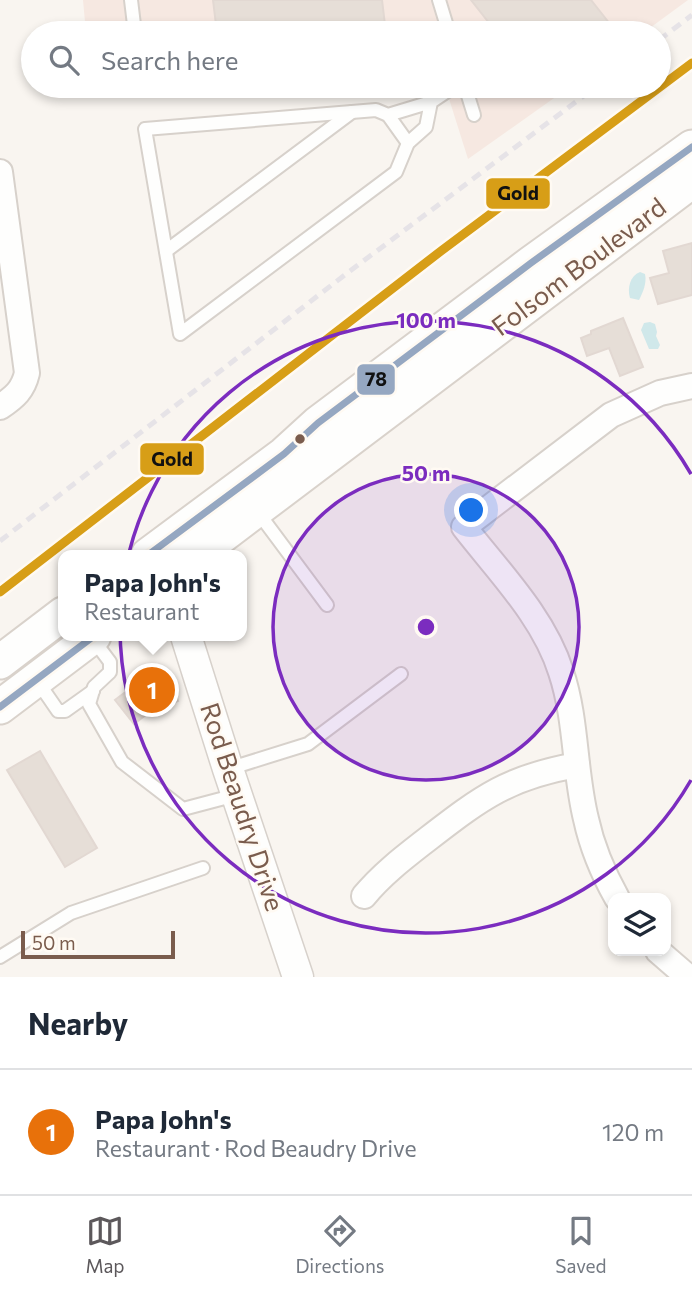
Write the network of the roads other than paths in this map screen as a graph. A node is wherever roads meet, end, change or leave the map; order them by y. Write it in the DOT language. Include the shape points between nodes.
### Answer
graph roads {
  1 [pos="131,0"];
  2 [pos="439,0"];
  3 [pos="134,21"];
  4 [pos="445,21"];
  5 [pos="437,98"];
  6 [pos="469,98"];
  7 [pos="431,102"];
  8 [pos="352,112"];
  9 [pos="388,115"];
  10 [pos="474,115"];
  11 [pos="408,143"];
  12 [pos="690,161"];
  13 [pos="0,173"];
  14 [pos="166,250"];
  15 [pos="7,273"];
  16 [pos="692,386"];
  17 [pos="0,407"];
  18 [pos="257,511"];
  19 [pos="155,550"];
  20 [pos="204,550"];
  21 [pos="327,605"];
  22 [pos="58,618"];
  23 [pos="88,641"];
  24 [pos="96,641"];
  25 [pos="188,641"];
  26 [pos="0,663"];
  27 [pos="401,674"];
  28 [pos="36,679"];
  29 [pos="93,691"];
  30 [pos="0,708"];
  31 [pos="578,765"];
  32 [pos="232,782"];
  33 [pos="203,868"];
  34 [pos="615,893"];
  35 [pos="364,896"];
  36 [pos="664,956"];
  37 [pos="0,957"];
  38 [pos="299,977"];
  39 [pos="688,977"];
  1 -- 3 [label="lane"];
  2 -- 4 [label="lane"];
  5 -- 7 [label="lane"];
  6 -- 10 [label="lane"];
  7 -- 9 [label="lane"];
  7 -- 11 [label="lane" via="426,127"];
  8 -- 9 [label="lane" via="376,110"];
  8 -- 14 [label="lane"];
  8 -- 14 [label="lane" via="145,129"];
  9 -- 11 [label="lane"];
  11 -- 14 [label="lane" via="396,172 180,334"];
  12 -- 18 [label="main road, Folsom Boulevard"];
  12 -- 19 [label="main road, Folsom Boulevard" via="531,263"];
  13 -- 15 [label="street"];
  15 -- 17 [label="street" via="27,373 16,396"];
  16 -- 31 [label="street" via="660,393 611,415 464,527 549,643 568,699"];
  18 -- 20 [label="main road, Folsom Boulevard"];
  18 -- 21 [label="lane"];
  22 -- 26 [label="main road"];
  23 -- 28 [label="main road"];
  24 -- 29 [label="lane" via="110,662 110,671"];
  25 -- 32 [label="street, Rod Beaudry Drive"];
  27 -- 32 [label="lane" via="308,744"];
  28 -- 29 [label="lane" via="58,711"];
  28 -- 30 [label="main road"];
  29 -- 32 [label="lane" via="89,704 122,762 183,809"];
  31 -- 34 [label="street" via="585,818"];
  31 -- 35 [label="street" via="519,779 479,800 386,872"];
  32 -- 38 [label="street, Rod Beaudry Drive"];
  33 -- 37 [label="lane" via="71,913"];
  36 -- 39 [label="street"];
}
